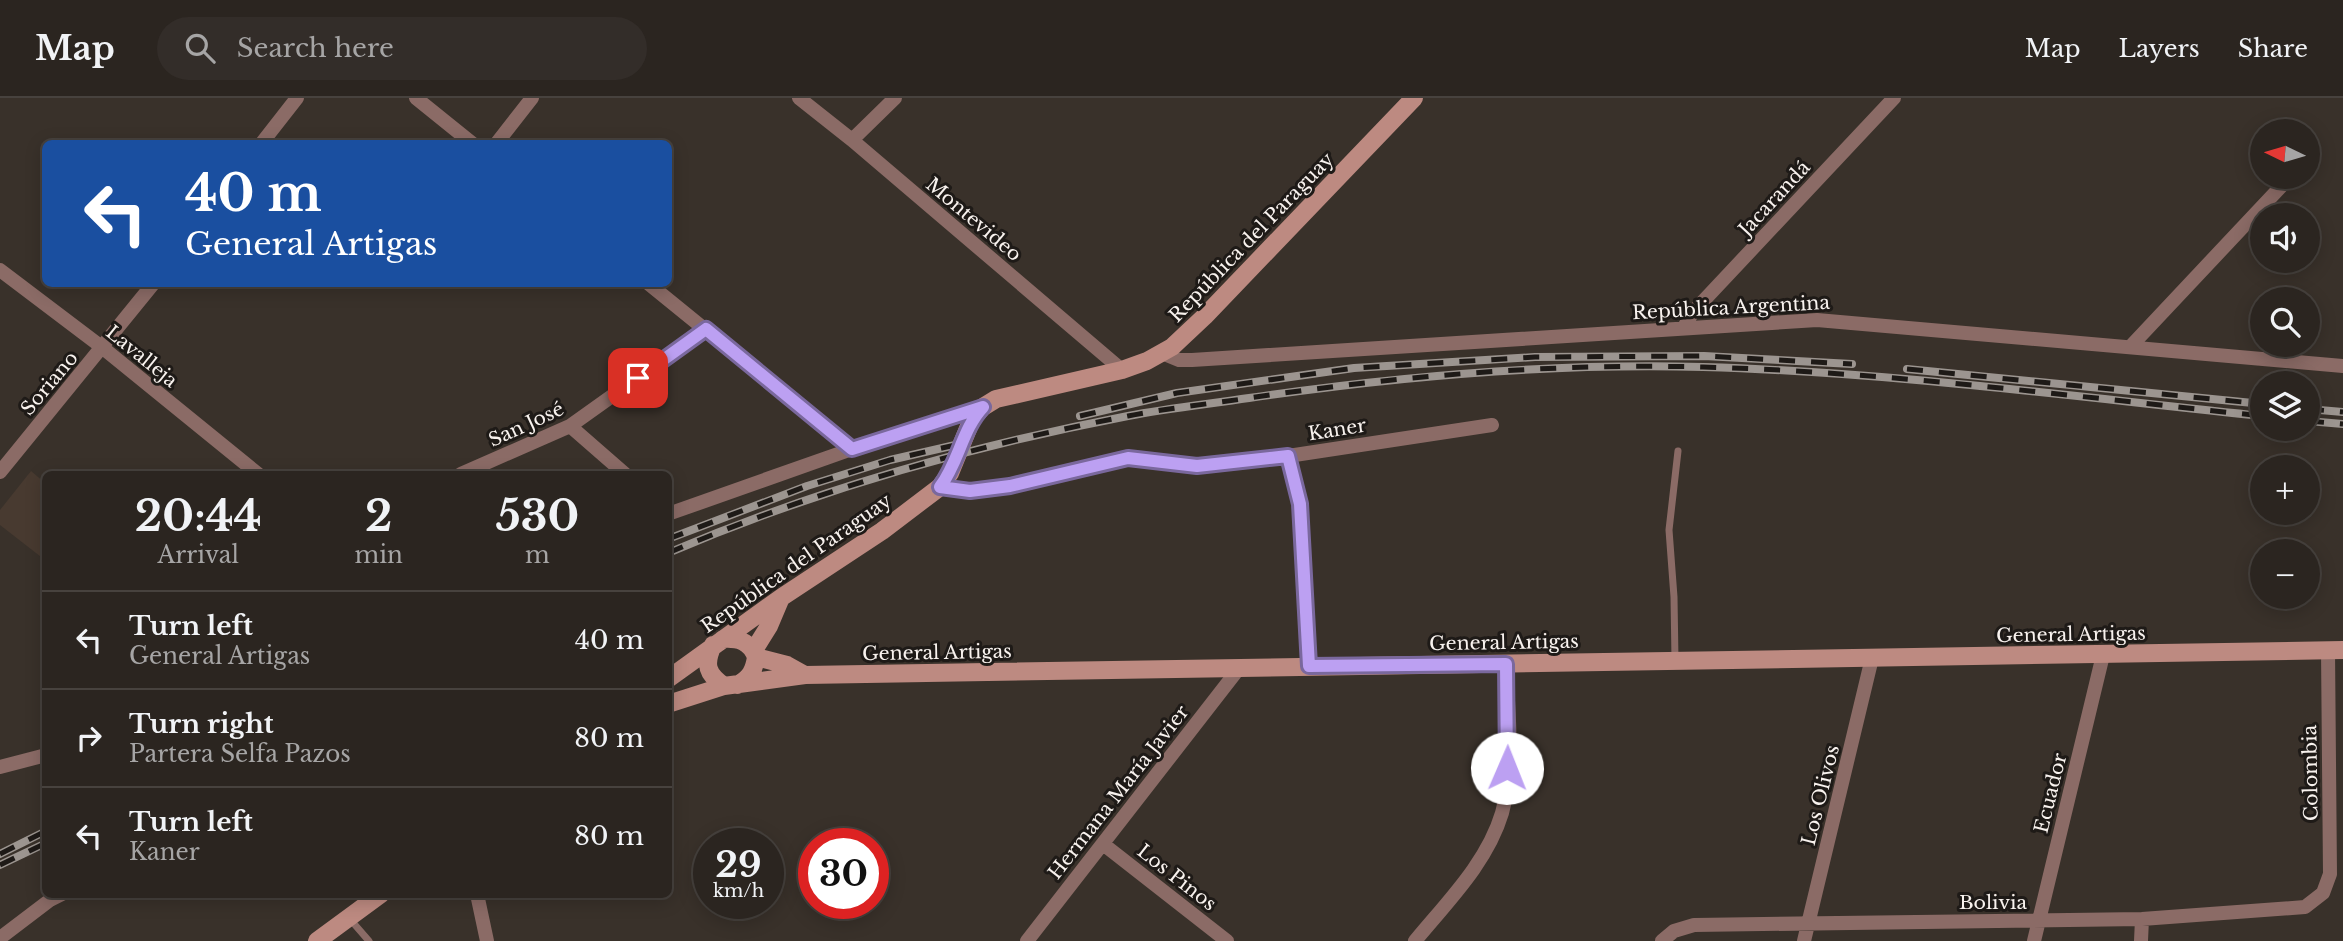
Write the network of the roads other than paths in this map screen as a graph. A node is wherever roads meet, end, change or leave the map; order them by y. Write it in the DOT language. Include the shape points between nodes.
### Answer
graph roads {
  1 [pos="296,98"];
  2 [pos="416,98"];
  3 [pos="532,98"];
  4 [pos="799,98"];
  5 [pos="895,98"];
  6 [pos="1414,98"];
  7 [pos="1894,98"];
  8 [pos="264,140"];
  9 [pos="468,140"];
  10 [pos="499,140"];
  11 [pos="852,140"];
  12 [pos="2279,189"];
  13 [pos="0,270"];
  14 [pos="151,287"];
  15 [pos="653,287"];
  16 [pos="1684,327"];
  17 [pos="706,329"];
  18 [pos="2131,346"];
  19 [pos="103,348"];
  20 [pos="1162,353"];
  21 [pos="2343,366"];
  22 [pos="1122,370"];
  23 [pos="983,407"];
  24 [pos="1492,425"];
  25 [pos="570,426"];
  26 [pos="852,449"];
  27 [pos="1678,452"];
  28 [pos="1288,456"];
  29 [pos="254,471"];
  30 [pos="468,471"];
  31 [pos="622,471"];
  32 [pos="0,472"];
  33 [pos="940,487"];
  34 [pos="672,512"];
  35 [pos="782,597"];
  36 [pos="769,626"];
  37 [pos="718,642"];
  38 [pos="2336,650"];
  39 [pos="755,654"];
  40 [pos="2103,655"];
  41 [pos="1872,658"];
  42 [pos="1675,661"];
  43 [pos="1506,664"];
  44 [pos="787,665"];
  45 [pos="1309,666"];
  46 [pos="1240,667"];
  47 [pos="672,676"];
  48 [pos="805,676"];
  49 [pos="730,685"];
  50 [pos="672,703"];
  51 [pos="42,756"];
  52 [pos="0,767"];
  53 [pos="1103,844"];
  54 [pos="2323,893"];
  55 [pos="54,898"];
  56 [pos="376,898"];
  57 [pos="478,898"];
  58 [pos="349,918"];
  59 [pos="2142,919"];
  60 [pos="2038,921"];
  61 [pos="1809,922"];
  62 [pos="0,938"];
  63 [pos="1663,940"];
  64 [pos="317,941"];
  65 [pos="369,941"];
  66 [pos="487,941"];
  67 [pos="1027,941"];
  68 [pos="1227,941"];
  69 [pos="1415,941"];
  70 [pos="1804,941"];
  71 [pos="2034,941"];
  72 [pos="2141,941"];
  1 -- 8 [label="street"];
  2 -- 9 [label="street"];
  3 -- 10 [label="street"];
  4 -- 11 [label="street, Montevideo"];
  5 -- 11 [label="street"];
  6 -- 20 [label="street, República del Paraguay" via="1205,316"];
  7 -- 16 [label="street, Jacarandá" via="1693,312"];
  11 -- 22 [label="street, Montevideo"];
  12 -- 18 [label="street"];
  13 -- 19 [label="street, Lavalleja"];
  14 -- 19 [label="street, Soriano"];
  15 -- 17 [label="street"];
  16 -- 18 [label="street, República Argentina" via="1817,320"];
  16 -- 20 [label="street, República Argentina" via="1192,360"];
  17 -- 25 [label="street, San José"];
  17 -- 26 [label="street"];
  18 -- 21 [label="street, República Argentina"];
  19 -- 29 [label="street, Lavalleja"];
  19 -- 32 [label="street, Soriano"];
  20 -- 22 [label="street, República del Paraguay"];
  22 -- 23 [label="street, República del Paraguay" via="996,399"];
  23 -- 26 [label="street"];
  23 -- 33 [label="street, República del Paraguay" via="972,419"];
  24 -- 28 [label="street, Kaner"];
  25 -- 30 [label="street, San José"];
  25 -- 31 [label="street"];
  26 -- 34 [label="street"];
  27 -- 42 [label="lane" via="1669,530"];
  28 -- 33 [label="street, Kaner" via="1197,466 1128,458 1010,486 970,491"];
  28 -- 45 [label="street" via="1300,504"];
  33 -- 35 [label="street, República del Paraguay" via="883,531"];
  35 -- 36 [label="street"];
  35 -- 37 [label="street, República del Paraguay"];
  36 -- 39 [label="street"];
  36 -- 44 [label="street"];
  37 -- 39 [label="street" via="745,641"];
  37 -- 47 [label="street, República del Paraguay"];
  37 -- 49 [label="street" via="708,656 708,669 715,679"];
  38 -- 40 [label="street, General Artigas"];
  38 -- 54 [label="street, Colombia" via="2330,874"];
  39 -- 44 [label="street"];
  39 -- 49 [label="street" via="747,680"];
  40 -- 41 [label="street, General Artigas"];
  40 -- 60 [label="street, Ecuador"];
  41 -- 42 [label="street, General Artigas"];
  41 -- 61 [label="street, Los Olivos"];
  42 -- 43 [label="street, General Artigas"];
  43 -- 45 [label="street, General Artigas"];
  43 -- 69 [label="street" via="1508,750 1502,813 1476,866"];
  44 -- 48 [label="street"];
  45 -- 46 [label="street, General Artigas"];
  46 -- 48 [label="street, General Artigas"];
  46 -- 53 [label="street, Hermana María Javier"];
  48 -- 49 [label="street, General Artigas"];
  49 -- 50 [label="street, General Artigas"];
  51 -- 52 [label="street"];
  53 -- 67 [label="street, Hermana María Javier"];
  53 -- 68 [label="street, Los Pinos"];
  54 -- 59 [label="street, Bolivia" via="2305,906"];
  55 -- 62 [label="street"];
  56 -- 58 [label="street"];
  57 -- 66 [label="street"];
  58 -- 64 [label="street"];
  58 -- 65 [label="lane"];
  59 -- 60 [label="street, Bolivia"];
  59 -- 72 [label="street"];
  60 -- 61 [label="street, Bolivia"];
  60 -- 71 [label="street, Ecuador"];
  61 -- 63 [label="street, Bolivia" via="1694,925"];
  61 -- 70 [label="street, Los Olivos"];
}
